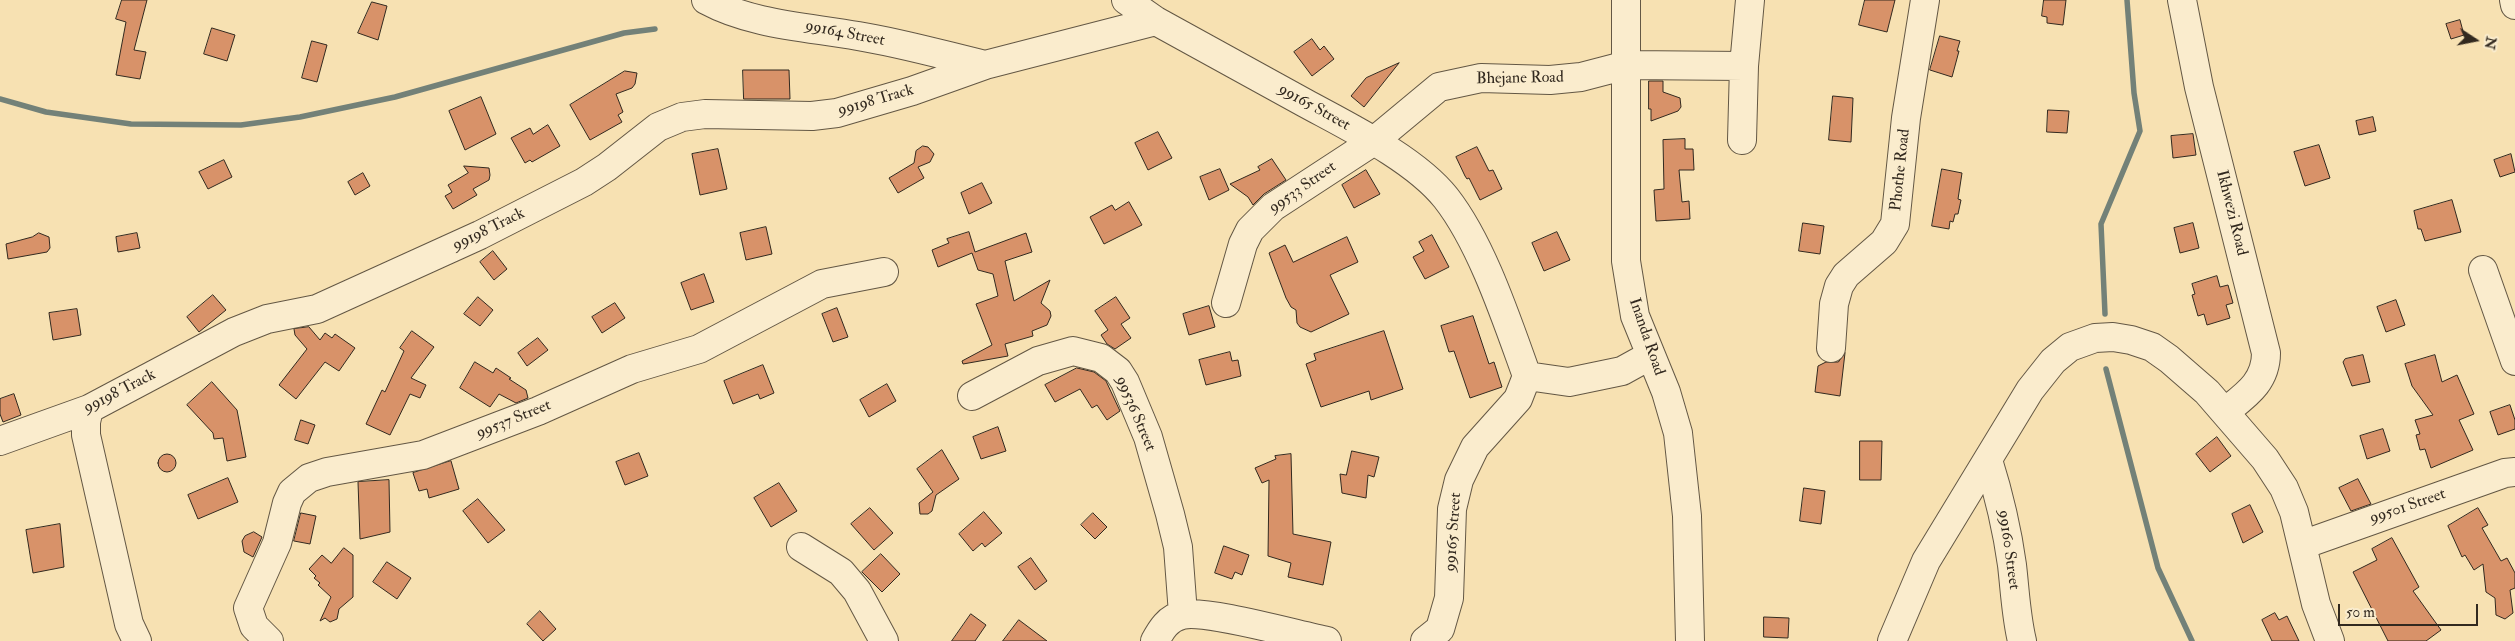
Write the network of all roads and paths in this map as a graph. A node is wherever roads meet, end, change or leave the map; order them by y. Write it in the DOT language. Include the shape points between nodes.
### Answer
graph roads {
  1 [pos="706,0"];
  2 [pos="1126,0"];
  3 [pos="1626,0"];
  4 [pos="1750,0"];
  5 [pos="1924,0"];
  6 [pos="2182,0"];
  7 [pos="2514,0"];
  8 [pos="2515,6"];
  9 [pos="1156,21"];
  10 [pos="985,65"];
  11 [pos="1627,65"];
  12 [pos="1744,66"];
  13 [pos="1742,140"];
  14 [pos="1374,141"];
  15 [pos="2484,270"];
  16 [pos="884,272"];
  17 [pos="1226,303"];
  18 [pos="1831,348"];
  19 [pos="1651,355"];
  20 [pos="2515,361"];
  21 [pos="1527,376"];
  22 [pos="972,396"];
  23 [pos="90,409"];
  24 [pos="2226,411"];
  25 [pos="0,441"];
  26 [pos="1988,460"];
  27 [pos="2515,472"];
  28 [pos="2302,545"];
  29 [pos="802,547"];
  30 [pos="1183,614"];
  31 [pos="1437,637"];
  32 [pos="137,641"];
  33 [pos="269,641"];
  34 [pos="884,641"];
  35 [pos="1155,641"];
  36 [pos="1326,641"];
  37 [pos="1690,641"];
  38 [pos="1892,641"];
  39 [pos="2022,641"];
  40 [pos="2330,641"];
  1 -- 10 [label="street, 99164 Street" via="751,18 860,36"];
  2 -- 9 [label="street, 99165 Street"];
  3 -- 11 [label="street, Inanda Road"];
  4 -- 12 [label="street"];
  5 -- 18 [label="street, Phothe Road" via="1906,118 1895,224 1884,242 1846,275 1839,286 1834,304"];
  6 -- 24 [label="street, Ikhwezi Road" via="2199,87 2266,353 2265,368 2259,381"];
  7 -- 8 [label="street"];
  9 -- 10 [label="street"];
  9 -- 14 [label="street, 99165 Street"];
  10 -- 23 [label="street, 99198 Track" via="912,92 837,113 682,117 658,128 584,182 480,235 317,309 267,320 234,332"];
  11 -- 12 [label="street, Bhejane Road"];
  11 -- 14 [label="street, Bhejane Road" via="1581,77 1550,80 1481,78 1447,85 1424,98"];
  11 -- 19 [label="street, Inanda Road" via="1626,261 1635,316"];
  12 -- 13 [label="street"];
  14 -- 17 [label="street, 99533 Street" via="1272,207 1250,230"];
  14 -- 21 [label="street, 99165 Street" via="1428,179 1463,223 1499,302"];
  15 -- 20 [label="street"];
  16 -- 33 [label="street, 99537 Street" via="822,284 699,349 632,369 538,411 424,455 309,478 292,492 277,543 248,608 254,626"];
  19 -- 21 [label="street" via="1622,371 1569,382"];
  19 -- 37 [label="street, Inanda Road" via="1678,433 1687,516"];
  21 -- 31 [label="street, 99165 Street" via="1518,399 1475,447 1458,480 1452,510 1449,598"];
  22 -- 30 [label="street, 99536 Street" via="1038,361 1073,351 1102,358 1118,371 1148,437 1170,514 1178,546"];
  23 -- 25 [label="street, 99198 Track"];
  23 -- 32 [label="street" via="86,435 129,624"];
  24 -- 26 [label="street" via="2152,347 2131,340 2095,338 2070,347 2053,361 2030,390"];
  24 -- 28 [label="street" via="2284,488"];
  26 -- 38 [label="street" via="1926,561"];
  26 -- 39 [label="street, 99160 Street" via="2003,509"];
  27 -- 28 [label="street, 99501 Street"];
  28 -- 40 [label="street" via="2316,604"];
  29 -- 34 [label="street" via="841,572 857,591"];
  30 -- 35 [label="street" via="1167,623"];
  30 -- 36 [label="street" via="1206,615"];
}
